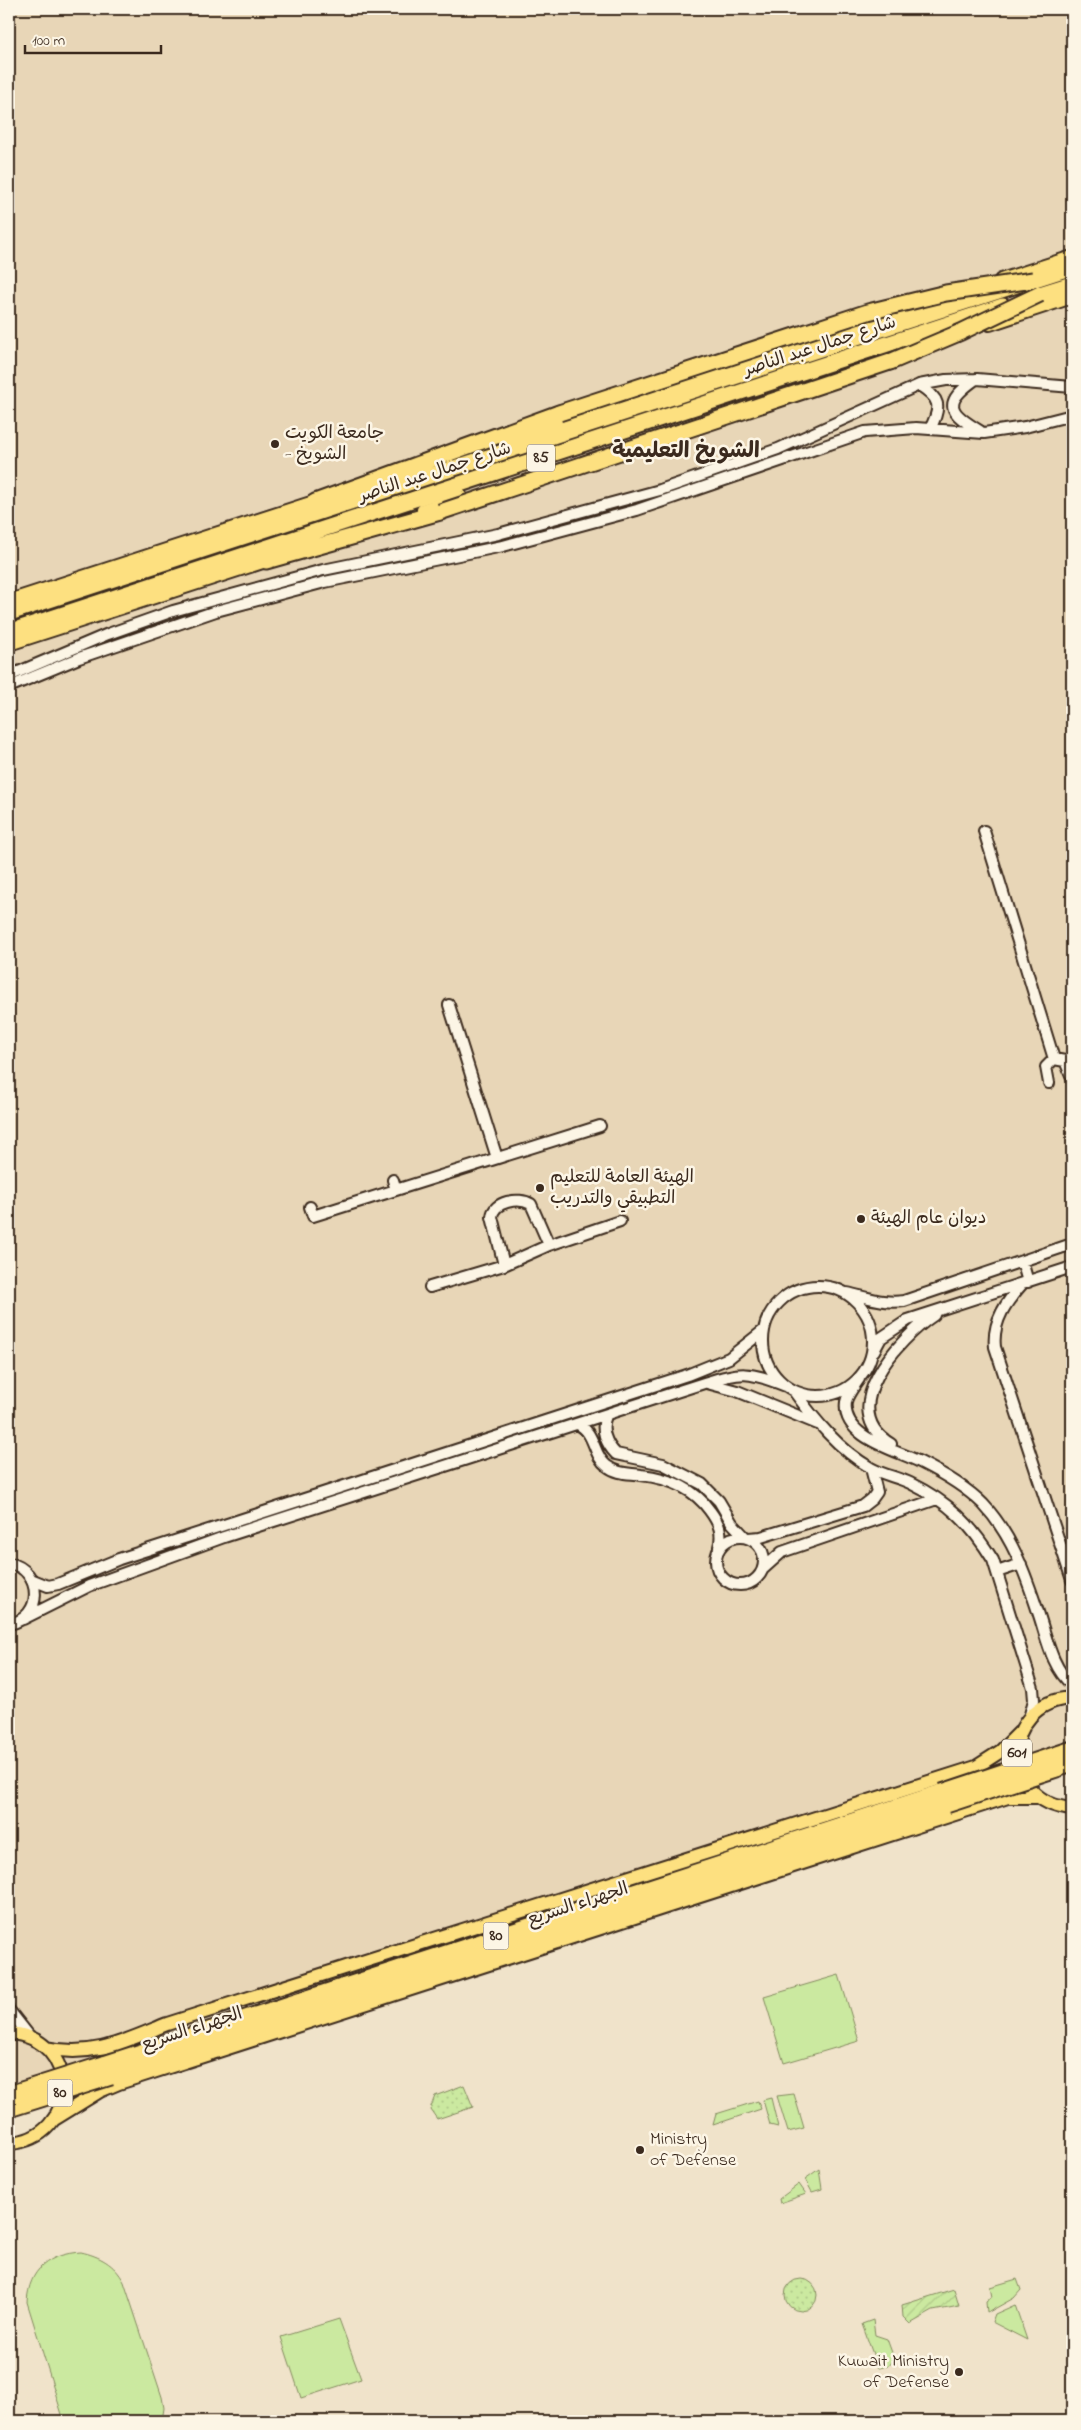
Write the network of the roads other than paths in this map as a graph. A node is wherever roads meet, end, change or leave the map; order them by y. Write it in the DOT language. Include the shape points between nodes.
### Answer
graph roads {
  1 [pos="1072,257"];
  2 [pos="1072,267"];
  3 [pos="1033,280"];
  4 [pos="1072,284"];
  5 [pos="1040,294"];
  6 [pos="1072,297"];
  7 [pos="976,379"];
  8 [pos="919,385"];
  9 [pos="1072,387"];
  10 [pos="1072,414"];
  11 [pos="930,429"];
  12 [pos="984,432"];
  13 [pos="315,502"];
  14 [pos="266,561"];
  15 [pos="367,561"];
  16 [pos="338,567"];
  17 [pos="370,572"];
  18 [pos="340,578"];
  19 [pos="9,601"];
  20 [pos="9,613"];
  21 [pos="9,632"];
  22 [pos="9,644"];
  23 [pos="9,676"];
  24 [pos="9,687"];
  25 [pos="984,831"];
  26 [pos="449,1006"];
  27 [pos="1054,1059"];
  28 [pos="1070,1075"];
  29 [pos="1049,1082"];
  30 [pos="600,1126"];
  31 [pos="497,1158"];
  32 [pos="310,1207"];
  33 [pos="620,1221"];
  34 [pos="1072,1244"];
  35 [pos="549,1245"];
  36 [pos="1022,1262"];
  37 [pos="504,1265"];
  38 [pos="1072,1267"];
  39 [pos="1026,1283"];
  40 [pos="430,1287"];
  41 [pos="845,1293"];
  42 [pos="941,1311"];
  43 [pos="763,1331"];
  44 [pos="872,1356"];
  45 [pos="859,1379"];
  46 [pos="704,1383"];
  47 [pos="789,1388"];
  48 [pos="593,1406"];
  49 [pos="601,1417"];
  50 [pos="577,1424"];
  51 [pos="818,1424"];
  52 [pos="920,1462"];
  53 [pos="396,1468"];
  54 [pos="871,1468"];
  55 [pos="400,1480"];
  56 [pos="937,1499"];
  57 [pos="747,1538"];
  58 [pos="720,1547"];
  59 [pos="9,1562"];
  60 [pos="1021,1564"];
  61 [pos="763,1569"];
  62 [pos="997,1572"];
  63 [pos="33,1580"];
  64 [pos="1072,1580"];
  65 [pos="23,1618"];
  66 [pos="9,1624"];
  67 [pos="1072,1685"];
  68 [pos="1072,1698"];
  69 [pos="1029,1718"];
  70 [pos="1021,1731"];
  71 [pos="1072,1750"];
  72 [pos="1072,1764"];
  73 [pos="1038,1797"];
  74 [pos="1067,1808"];
  75 [pos="1072,1818"];
  76 [pos="9,2010"];
  77 [pos="9,2033"];
  78 [pos="31,2038"];
  79 [pos="46,2048"];
  80 [pos="9,2094"];
  81 [pos="9,2109"];
  82 [pos="53,2120"];
  83 [pos="9,2143"];
  1 -- 13 [label="main road"];
  2 -- 3 [label="highway, شارع جمال عبد الناصر / 85"];
  3 -- 13 [label="highway, bridge" via="946,293 868,312 559,413"];
  3 -- 20 [label="highway, شارع جمال عبد الناصر / 85, bridge"];
  4 -- 5 [label="highway, شارع جمال عبد الناصر / 85"];
  5 -- 14 [label="highway, bridge" via="890,362 440,512"];
  5 -- 21 [label="highway, شارع جمال عبد الناصر / 85, bridge"];
  6 -- 14 [label="main road"];
  7 -- 8 [label="street"];
  7 -- 9 [label="street"];
  7 -- 12 [label="street" via="953,401 954,410 957,418"];
  8 -- 11 [label="street" via="934,394 938,406"];
  8 -- 15 [label="street" via="778,449 660,490 498,534"];
  10 -- 12 [label="street" via="1025,427"];
  11 -- 12 [label="street"];
  11 -- 17 [label="street" via="893,428 865,432 637,510 503,546"];
  13 -- 19 [label="main road"];
  14 -- 22 [label="main road"];
  15 -- 16 [label="street"];
  15 -- 17 [label="street"];
  16 -- 18 [label="street"];
  16 -- 23 [label="street" via="173,611 108,634"];
  17 -- 18 [label="street"];
  18 -- 24 [label="street" via="176,623"];
  25 -- 27 [label="street"];
  26 -- 31 [label="street"];
  27 -- 28 [label="street" via="1065,1061"];
  27 -- 29 [label="street" via="1046,1067"];
  30 -- 31 [label="street"];
  31 -- 32 [label="street" via="394,1185 313,1216"];
  33 -- 35 [label="street"];
  34 -- 36 [label="street"];
  35 -- 37 [label="street"];
  35 -- 37 [label="street" via="530,1204 520,1199 497,1206 492,1217"];
  36 -- 39 [label="street"];
  36 -- 41 [label="street" via="904,1301 891,1303"];
  37 -- 40 [label="street"];
  38 -- 39 [label="street"];
  39 -- 42 [label="street"];
  39 -- 64 [label="street" via="1001,1313 996,1327 996,1347"];
  41 -- 43 [label="street" via="821,1286 804,1287 776,1305"];
  41 -- 44 [label="street" via="860,1304 870,1320 874,1338"];
  42 -- 44 [label="street" via="892,1328 881,1338"];
  42 -- 52 [label="street" via="917,1327 896,1350 872,1386 867,1406 870,1419 883,1439"];
  43 -- 47 [label="street" via="767,1363 775,1376"];
  43 -- 48 [label="street" via="716,1365"];
  44 -- 45 [label="street"];
  45 -- 47 [label="street" via="845,1390 828,1396 810,1396"];
  45 -- 52 [label="street" via="846,1401 855,1428 869,1440"];
  46 -- 47 [label="street" via="749,1373"];
  46 -- 49 [label="street"];
  46 -- 51 [label="street" via="737,1391"];
  47 -- 51 [label="street"];
  48 -- 49 [label="street"];
  48 -- 53 [label="street"];
  49 -- 50 [label="street"];
  49 -- 57 [label="street" via="604,1435 616,1454 662,1464 702,1484 720,1501 732,1523"];
  50 -- 55 [label="street"];
  50 -- 58 [label="street" via="589,1433 599,1457 608,1467 670,1481 700,1500 718,1523"];
  51 -- 54 [label="street"];
  52 -- 60 [label="street" via="982,1503 1014,1548"];
  53 -- 55 [label="street"];
  53 -- 63 [label="street" via="119,1559 58,1584 48,1586"];
  54 -- 56 [label="street" via="910,1483"];
  54 -- 57 [label="street" via="877,1492 863,1506 761,1537"];
  55 -- 65 [label="street" via="125,1572"];
  56 -- 61 [label="street" via="782,1552"];
  56 -- 62 [label="street" via="964,1519 983,1544"];
  57 -- 58 [label="street" via="731,1538"];
  57 -- 61 [label="street" via="755,1542 763,1554"];
  58 -- 61 [label="street" via="716,1555 717,1571 728,1583 745,1585 754,1581"];
  59 -- 63 [label="street" via="22,1568"];
  60 -- 62 [label="street"];
  60 -- 67 [label="street" via="1055,1663"];
  62 -- 69 [label="street" via="1033,1688 1034,1700"];
  63 -- 65 [label="street" via="34,1601"];
  65 -- 66 [label="street"];
  68 -- 69 [label="main road, 601" via="1052,1701"];
  69 -- 70 [label="main road, 601"];
  70 -- 73 [label="main road, 601" via="1016,1751 1020,1772 1024,1782"];
  70 -- 79 [label="main road, الجهراء السريع" via="996,1756 976,1767 186,2018 105,2048 74,2052"];
  71 -- 80 [label="highway, الجهراء السريع / 80, bridge"];
  72 -- 81 [label="highway, الجهراء السريع / 80, bridge"];
  73 -- 74 [label="main road, 601"];
  73 -- 82 [label="main road, الجهراء السريع" via="1008,1797 118,2083 100,2090"];
  74 -- 75 [label="main road, 601"];
  76 -- 78 [label="street"];
  77 -- 78 [label="main road"];
  78 -- 79 [label="main road"];
  79 -- 82 [label="main road" via="61,2070 64,2087 61,2104"];
  82 -- 83 [label="main road, الجهراء السريع" via="34,2137"];
}
